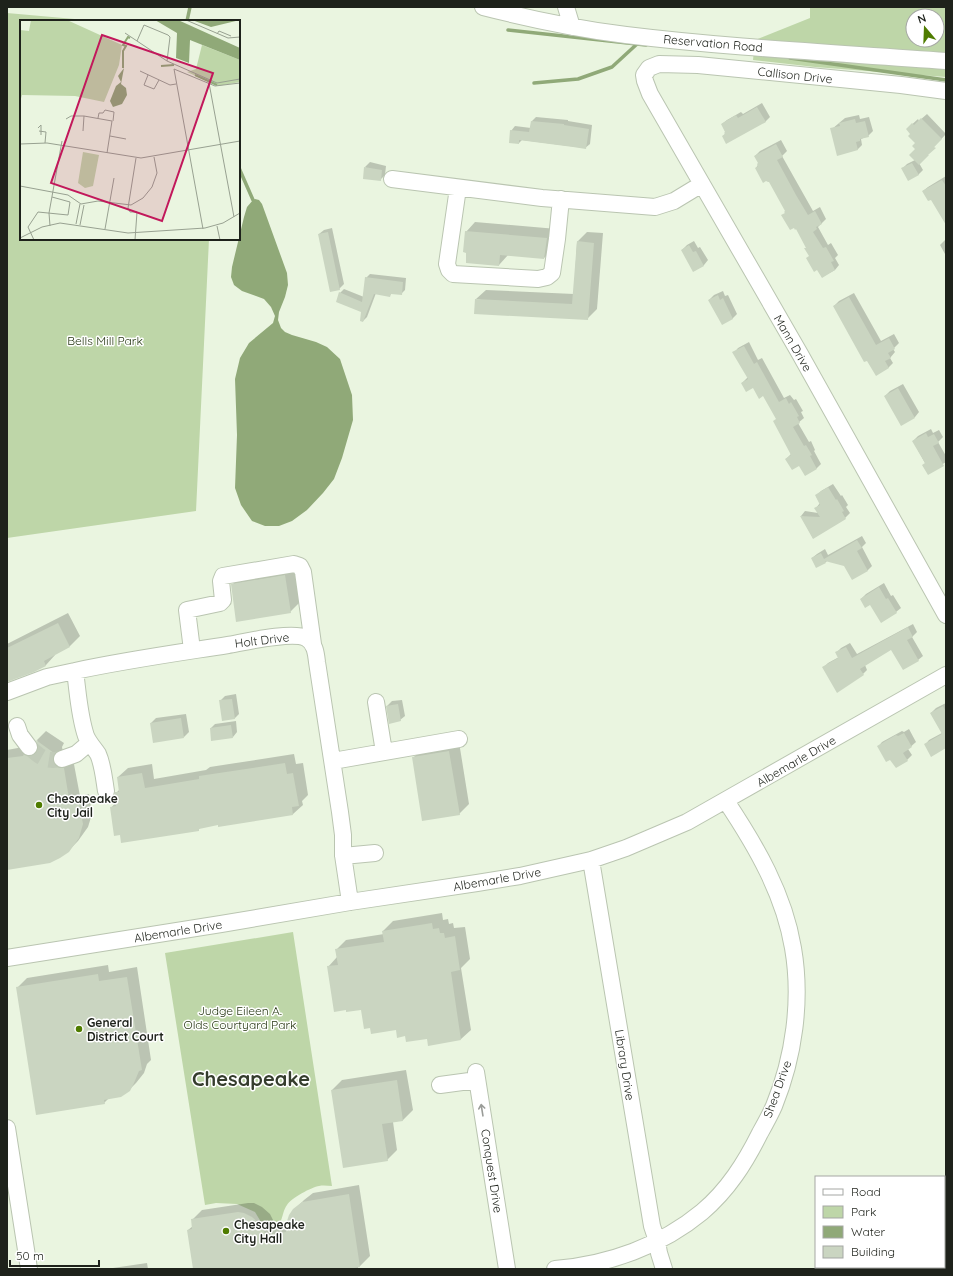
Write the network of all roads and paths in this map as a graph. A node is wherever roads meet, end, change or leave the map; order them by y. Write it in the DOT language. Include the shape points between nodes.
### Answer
graph roads {
  1 [pos="484,7"];
  2 [pos="566,7"];
  3 [pos="572,27"];
  4 [pos="946,61"];
  5 [pos="646,71"];
  6 [pos="946,91"];
  7 [pos="392,179"];
  8 [pos="702,184"];
  9 [pos="458,188"];
  10 [pos="561,199"];
  11 [pos="946,615"];
  12 [pos="313,644"];
  13 [pos="192,650"];
  14 [pos="75,671"];
  15 [pos="946,675"];
  16 [pos="7,692"];
  17 [pos="376,702"];
  18 [pos="17,726"];
  19 [pos="459,739"];
  20 [pos="89,743"];
  21 [pos="29,747"];
  22 [pos="384,752"];
  23 [pos="62,759"];
  24 [pos="333,760"];
  25 [pos="106,791"];
  26 [pos="726,801"];
  27 [pos="375,853"];
  28 [pos="343,856"];
  29 [pos="591,860"];
  30 [pos="350,902"];
  31 [pos="7,958"];
  32 [pos="440,1086"];
  33 [pos="7,1128"];
  34 [pos="657,1240"];
  35 [pos="30,1269"];
  36 [pos="507,1269"];
  37 [pos="555,1269"];
  38 [pos="664,1269"];
  1 -- 3 [label="street, Reservation Road"];
  2 -- 3 [label="street"];
  3 -- 4 [label="street, Reservation Road" via="696,43"];
  5 -- 6 [label="street, Callison Drive" via="659,64 698,65"];
  5 -- 8 [label="street, Mann Drive" via="644,78 650,94"];
  7 -- 9 [label="street"];
  8 -- 10 [label="street" via="674,201 654,207"];
  8 -- 11 [label="street, Mann Drive"];
  9 -- 10 [label="street"];
  9 -- 10 [label="street" via="447,264 452,274 538,279 547,277 552,273"];
  12 -- 13 [label="street, Holt Drive" via="308,639 294,636"];
  12 -- 13 [label="street" via="303,572 300,566 294,564 223,576 220,603 187,610"];
  12 -- 24 [label="street"];
  13 -- 14 [label="street, Holt Drive"];
  14 -- 16 [label="street, Holt Drive" via="47,677"];
  14 -- 20 [label="street" via="80,715"];
  15 -- 26 [label="street, Albemarle Drive"];
  17 -- 22 [label="street"];
  18 -- 21 [label="street"];
  19 -- 22 [label="street"];
  20 -- 23 [label="street" via="76,754"];
  20 -- 25 [label="street" via="98,754"];
  22 -- 24 [label="street"];
  24 -- 28 [label="street" via="344,835"];
  26 -- 29 [label="street, Albemarle Drive" via="660,834"];
  26 -- 34 [label="street, Shea Drive" via="764,865 788,923 796,983 793,1040 785,1076 774,1106 738,1172 702,1212 677,1230"];
  27 -- 28 [label="street"];
  28 -- 30 [label="street"];
  29 -- 30 [label="street, Albemarle Drive" via="520,876"];
  29 -- 34 [label="street, Library Drive" via="652,1226"];
  30 -- 31 [label="street, Albemarle Drive"];
  36 -- 32 [label="street, Conquest Drive, one-way" via="477,1076"];
  33 -- 35 [label="street"];
  34 -- 37 [label="street, Shea Drive" via="611,1260"];
  34 -- 38 [label="street, Library Drive"];
}
